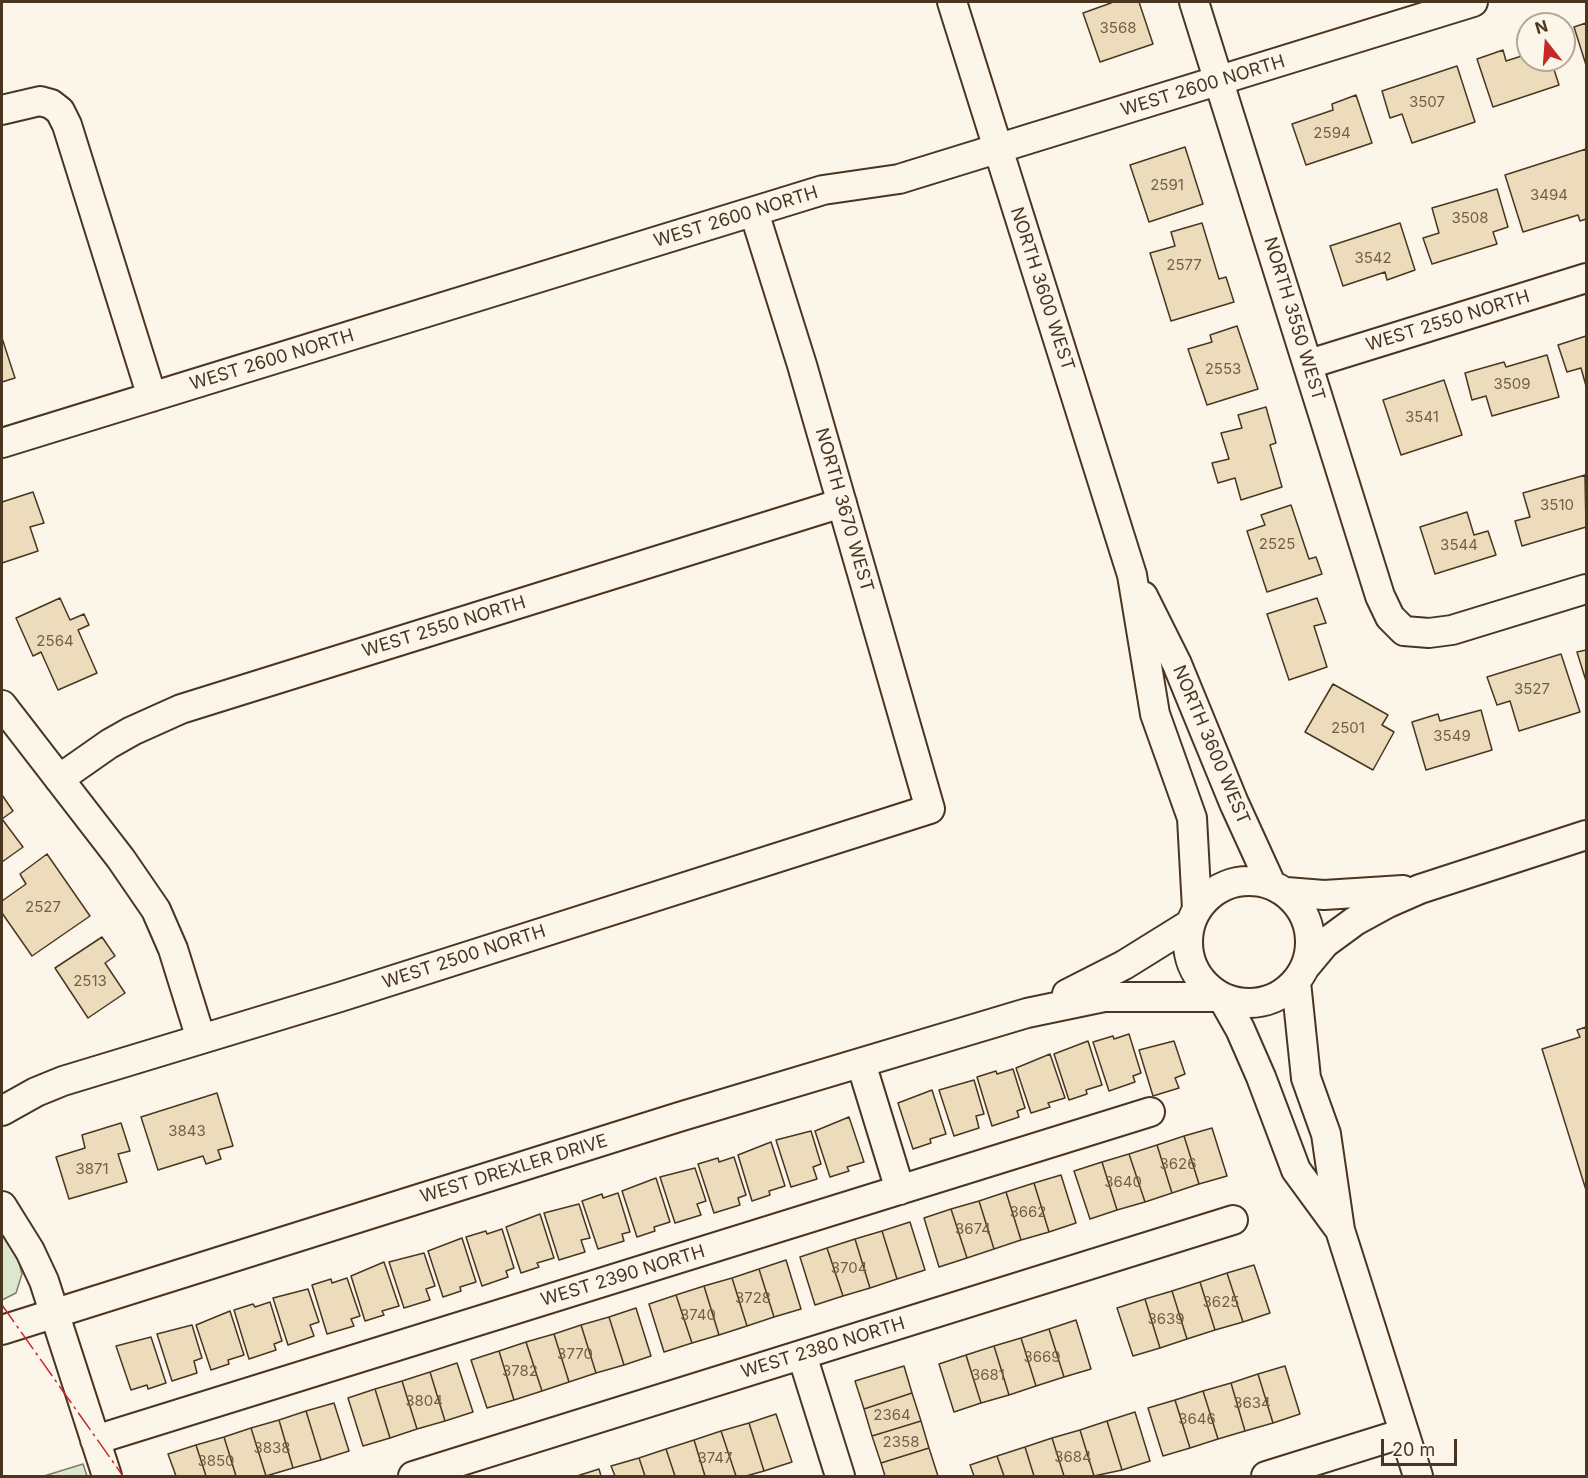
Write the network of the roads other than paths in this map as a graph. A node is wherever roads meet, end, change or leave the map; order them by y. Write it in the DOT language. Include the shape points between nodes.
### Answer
graph roads {
  1 [pos="952,2"];
  2 [pos="1194,2"];
  3 [pos="1473,2"];
  4 [pos="1219,81"];
  5 [pos="2,111"];
  6 [pos="998,149"];
  7 [pos="754,212"];
  8 [pos="1587,278"];
  9 [pos="1309,364"];
  10 [pos="152,397"];
  11 [pos="2,443"];
  12 [pos="842,502"];
  13 [pos="1132,575"];
  14 [pos="1587,589"];
  15 [pos="2,705"];
  16 [pos="59,779"];
  17 [pos="930,809"];
  18 [pos="1587,836"];
  19 [pos="1278,888"];
  20 [pos="1420,889"];
  21 [pos="1193,916"];
  22 [pos="1301,974"];
  23 [pos="1220,998"];
  24 [pos="1028,1013"];
  25 [pos="201,1039"];
  26 [pos="861,1063"];
  27 [pos="2,1111"];
  28 [pos="1150,1112"];
  29 [pos="900,1190"];
  30 [pos="2,1206"];
  31 [pos="1233,1220"];
  32 [pos="1340,1230"];
  33 [pos="55,1313"];
  34 [pos="2,1330"];
  35 [pos="802,1355"];
  36 [pos="1404,1433"];
  37 [pos="95,1440"];
  38 [pos="108,1476"];
  39 [pos="413,1476"];
  40 [pos="840,1476"];
  41 [pos="1266,1476"];
  42 [pos="1418,1476"];
  1 -- 6 [label="street, NORTH 3600 WEST"];
  2 -- 4 [label="street, NORTH 3550 WEST"];
  3 -- 4 [label="street, WEST 2600 NORTH"];
  4 -- 6 [label="street, WEST 2600 NORTH"];
  4 -- 9 [label="street, NORTH 3550 WEST"];
  5 -- 10 [label="street" via="40,101 60,111 72,138"];
  6 -- 7 [label="street, WEST 2600 NORTH" via="899,180 823,190"];
  6 -- 13 [label="street, NORTH 3600 WEST"];
  7 -- 10 [label="street, WEST 2600 NORTH"];
  7 -- 12 [label="street, NORTH 3670 WEST"];
  8 -- 9 [label="street, WEST 2550 NORTH"];
  9 -- 14 [label="street, NORTH 3550 WEST" via="1380,596 1390,617 1404,631 1452,630"];
  10 -- 11 [label="street, WEST 2600 NORTH"];
  12 -- 16 [label="street, WEST 2550 NORTH" via="181,709 117,739"];
  12 -- 17 [label="street, NORTH 3670 WEST"];
  13 -- 19 [label="street, NORTH 3600 WEST" via="1178,664 1233,803"];
  13 -- 21 [label="street, NORTH 3600 WEST" via="1155,714 1192,818"];
  15 -- 16 [label="street"];
  16 -- 25 [label="street" via="156,910 173,949"];
  17 -- 25 [label="street, WEST 2500 NORTH"];
  18 -- 20 [label="street"];
  19 -- 20 [label="street" via="1324,896"];
  19 -- 21 [label="street" via="1254,880 1238,881 1215,891"];
  19 -- 22 [label="street" via="1298,904 1306,918 1310,951"];
  20 -- 22 [label="street" via="1355,921 1325,943"];
  21 -- 23 [label="street" via="1187,941 1189,957 1196,973"];
  21 -- 24 [label="street, WEST DREXLER DRIVE" via="1124,965"];
  22 -- 23 [label="street" via="1284,993 1269,1000 1252,1004"];
  22 -- 32 [label="street" via="1306,1078 1326,1134"];
  23 -- 24 [label="street, WEST DREXLER DRIVE" via="1104,996"];
  23 -- 32 [label="street" via="1240,1029 1296,1170"];
  24 -- 26 [label="street, WEST DREXLER DRIVE"];
  25 -- 27 [label="street, WEST 2500 NORTH" via="63,1081"];
  26 -- 29 [label="street"];
  26 -- 33 [label="street, WEST DREXLER DRIVE"];
  28 -- 29 [label="street, WEST 2390 NORTH"];
  29 -- 37 [label="street, WEST 2390 NORTH"];
  30 -- 33 [label="street" via="30,1251"];
  31 -- 35 [label="street, WEST 2380 NORTH"];
  32 -- 36 [label="street"];
  33 -- 34 [label="street, WEST DREXLER DRIVE"];
  33 -- 37 [label="street"];
  35 -- 39 [label="street, WEST 2380 NORTH"];
  35 -- 40 [label="street"];
  36 -- 41 [label="street"];
  36 -- 42 [label="street"];
  37 -- 38 [label="street"];
}
